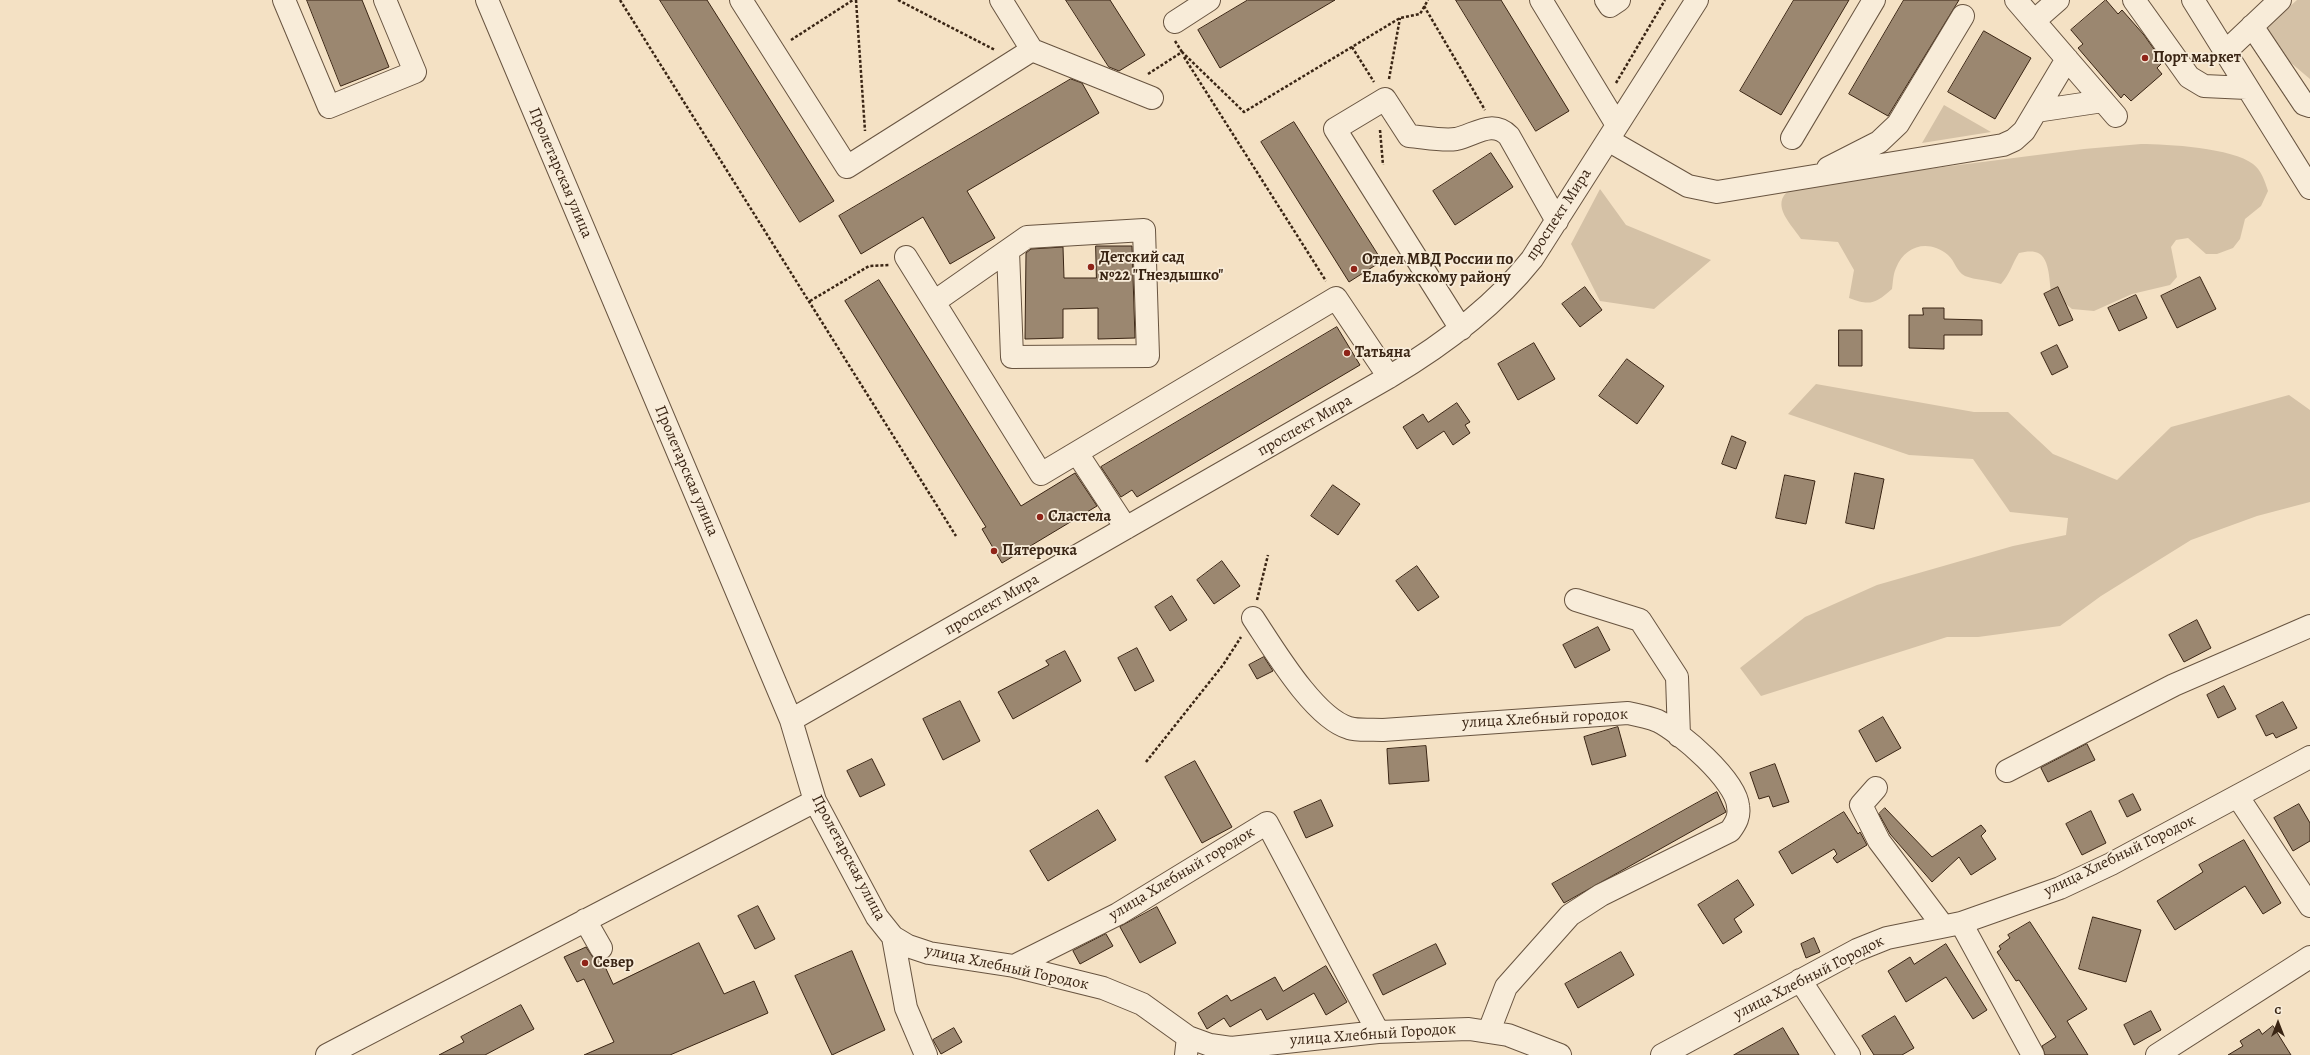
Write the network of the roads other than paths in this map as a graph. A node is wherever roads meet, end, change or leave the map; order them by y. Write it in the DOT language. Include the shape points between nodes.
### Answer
graph roads {
  1 [pos="284,0"];
  2 [pos="385,0"];
  3 [pos="487,0"];
  4 [pos="741,0"];
  5 [pos="1001,0"];
  6 [pos="1209,0"];
  7 [pos="1541,0"];
  8 [pos="1606,0"];
  9 [pos="1619,0"];
  10 [pos="1698,0"];
  11 [pos="1874,0"];
  12 [pos="2016,0"];
  13 [pos="2058,0"];
  14 [pos="2134,0"];
  15 [pos="2193,0"];
  16 [pos="2280,0"];
  17 [pos="1963,16"];
  18 [pos="2034,21"];
  19 [pos="1175,22"];
  20 [pos="2252,26"];
  21 [pos="2225,52"];
  22 [pos="1024,56"];
  23 [pos="2066,59"];
  24 [pos="2247,88"];
  25 [pos="1152,98"];
  26 [pos="2310,106"];
  27 [pos="2036,111"];
  28 [pos="1612,133"];
  29 [pos="1792,138"];
  30 [pos="1810,178"];
  31 [pos="2310,188"];
  32 [pos="1557,221"];
  33 [pos="1008,251"];
  34 [pos="906,257"];
  35 [pos="934,302"];
  36 [pos="1461,329"];
  37 [pos="1389,377"];
  38 [pos="1076,453"];
  39 [pos="1126,528"];
  40 [pos="1576,600"];
  41 [pos="1253,618"];
  42 [pos="2310,626"];
  43 [pos="791,720"];
  44 [pos="1679,736"];
  45 [pos="2310,756"];
  46 [pos="2007,771"];
  47 [pos="1876,788"];
  48 [pos="2238,797"];
  49 [pos="815,801"];
  50 [pos="2310,906"];
  51 [pos="586,920"];
  52 [pos="1952,924"];
  53 [pos="893,937"];
  54 [pos="601,948"];
  55 [pos="2310,957"];
  56 [pos="1014,966"];
  57 [pos="1800,980"];
  58 [pos="1489,1031"];
  59 [pos="1378,1032"];
  60 [pos="1187,1046"];
  61 [pos="1224,1051"];
  62 [pos="327,1055"];
  63 [pos="926,1055"];
  64 [pos="1560,1055"];
  65 [pos="1662,1055"];
  66 [pos="1849,1055"];
  67 [pos="2034,1055"];
  68 [pos="2157,1055"];
  1 -- 2 [label="street" via="329,107 415,72"];
  3 -- 43 [label="street, Пролетарская улица"];
  4 -- 22 [label="street" via="848,166"];
  5 -- 22 [label="street"];
  6 -- 19 [label="street"];
  7 -- 28 [label="street"];
  8 -- 9 [label="street" via="1610,6"];
  10 -- 28 [label="street, проспект Мира"];
  11 -- 29 [label="street"];
  12 -- 18 [label="street"];
  13 -- 18 [label="street"];
  14 -- 24 [label="street" via="2189,77 2204,86"];
  15 -- 21 [label="street"];
  16 -- 20 [label="street"];
  17 -- 30 [label="street" via="1903,118 1893,130 1879,142"];
  18 -- 23 [label="street"];
  20 -- 21 [label="street"];
  20 -- 26 [label="street" via="2304,104"];
  21 -- 24 [label="street"];
  22 -- 25 [label="street"];
  23 -- 27 [label="street"];
  23 -- 27 [label="street" via="2110,109"];
  24 -- 31 [label="street"];
  27 -- 30 [label="street" via="2024,131 2003,145"];
  28 -- 30 [label="street" via="1688,186 1708,192"];
  28 -- 32 [label="street, проспект Мира"];
  32 -- 36 [label="street, проспект Мира" via="1511,285"];
  32 -- 36 [label="street" via="1509,136 1503,130 1495,127 1455,139 1409,136 1382,101 1335,129"];
  33 -- 33 [label="street" via="1012,357 1148,356 1144,230 1027,237"];
  33 -- 35 [label="street"];
  34 -- 35 [label="street"];
  35 -- 38 [label="street" via="1040,474"];
  36 -- 37 [label="street, проспект Мира" via="1425,356"];
  37 -- 38 [label="street" via="1336,298"];
  37 -- 39 [label="street, проспект Мира"];
  38 -- 39 [label="street"];
  39 -- 43 [label="street, проспект Мира"];
  40 -- 44 [label="street" via="1640,620 1677,677"];
  41 -- 44 [label="street, улица Хлебный городок" via="1290,674 1322,712 1349,728 1383,730 1628,713 1658,721"];
  42 -- 46 [label="street" via="2174,685"];
  43 -- 49 [label="street, Пролетарская улица"];
  44 -- 58 [label="street, улица Хлебный городок" via="1716,767 1735,796 1739,809 1736,823 1730,831 1601,895 1570,915 1506,987"];
  45 -- 48 [label="street, улица Хлебный Городок"];
  47 -- 52 [label="street" via="1861,804 1879,842"];
  48 -- 50 [label="street"];
  48 -- 52 [label="street, улица Хлебный Городок" via="2060,888"];
  49 -- 51 [label="street"];
  49 -- 53 [label="street, Пролетарская улица" via="877,917"];
  51 -- 54 [label="street"];
  51 -- 62 [label="street"];
  52 -- 57 [label="street, улица Хлебный Городок" via="1887,938 1857,950"];
  52 -- 67 [label="street"];
  53 -- 56 [label="street, улица Хлебный Городок" via="908,946 929,953"];
  53 -- 63 [label="street" via="906,1008"];
  55 -- 68 [label="street"];
  56 -- 59 [label="street, улица Хлебный городок" via="1118,914 1267,823"];
  56 -- 60 [label="street, улица Хлебный Городок" via="1122,995 1157,1013"];
  57 -- 65 [label="street, улица Хлебный Городок"];
  57 -- 66 [label="street, улица Хлебный городок"];
  58 -- 59 [label="street, улица Хлебный Городок" via="1448,1029"];
  58 -- 64 [label="street, улица Хлебный Городок" via="1508,1035"];
  59 -- 61 [label="street, улица Хлебный Городок" via="1231,1048"];
  60 -- 61 [label="street, улица Хлебный Городок"];
}
